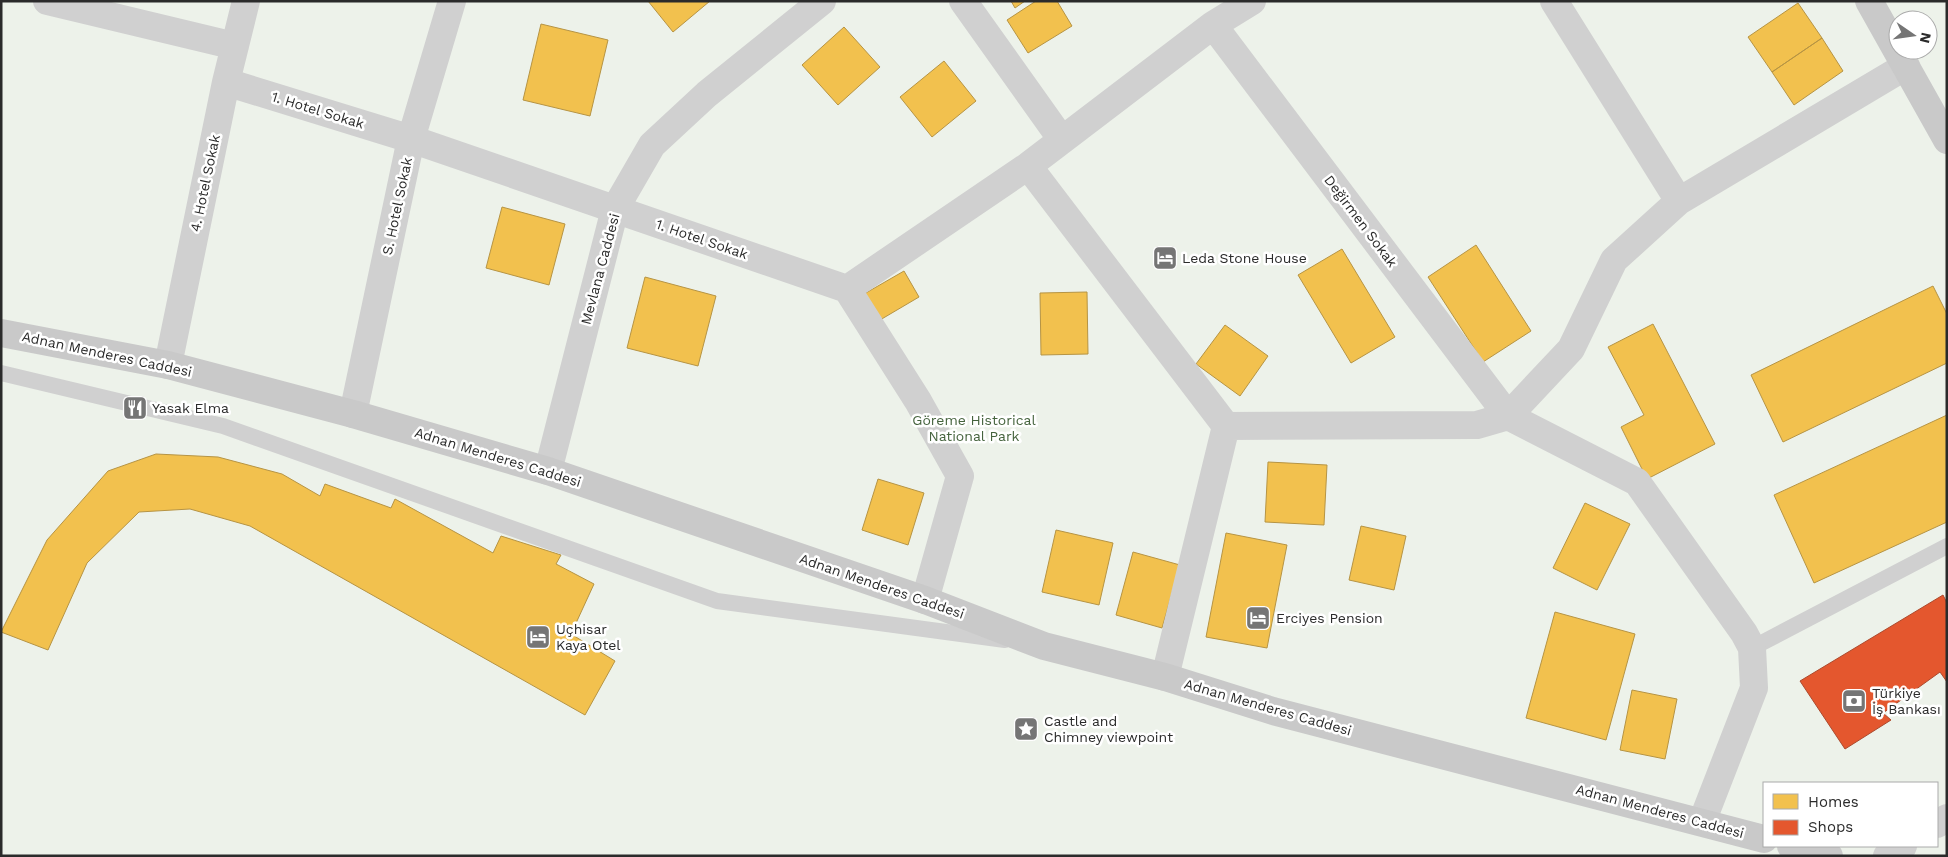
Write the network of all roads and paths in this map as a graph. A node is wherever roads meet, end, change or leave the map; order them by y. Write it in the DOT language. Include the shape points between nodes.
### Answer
graph roads {
  1 [pos="47,1"];
  2 [pos="246,1"];
  3 [pos="452,1"];
  4 [pos="963,1"];
  5 [pos="1252,1"];
  6 [pos="1554,1"];
  7 [pos="1869,1"];
  8 [pos="809,5"];
  9 [pos="1213,25"];
  10 [pos="235,46"];
  11 [pos="1906,66"];
  12 [pos="226,82"];
  13 [pos="411,139"];
  14 [pos="1062,140"];
  15 [pos="1947,140"];
  16 [pos="1028,166"];
  17 [pos="1679,201"];
  18 [pos="615,209"];
  19 [pos="847,289"];
  20 [pos="1,333"];
  21 [pos="168,365"];
  22 [pos="1,373"];
  23 [pos="353,414"];
  24 [pos="1508,416"];
  25 [pos="1226,426"];
  26 [pos="548,471"];
  27 [pos="1947,546"];
  28 [pos="925,600"];
  29 [pos="1044,646"];
  30 [pos="1752,648"];
  31 [pos="1165,677"];
  32 [pos="1702,822"];
  33 [pos="1763,839"];
  34 [pos="1795,847"];
  35 [pos="1901,847"];
  36 [pos="1829,856"];
  37 [pos="1887,856"];
  1 -- 10 [label="street"];
  2 -- 10 [label="street, 4. Hotel Sokak"];
  3 -- 13 [label="street, S. Hotel Sokak"];
  4 -- 14 [label="street"];
  5 -- 9 [label="street"];
  6 -- 17 [label="street"];
  7 -- 11 [label="street"];
  8 -- 18 [label="street, Mevlana Caddesi" via="652,145"];
  9 -- 14 [label="street"];
  9 -- 24 [label="street, Değirmen Sokak"];
  10 -- 12 [label="street, 4. Hotel Sokak"];
  11 -- 15 [label="street"];
  11 -- 17 [label="street"];
  12 -- 13 [label="street, 1. Hotel Sokak"];
  12 -- 21 [label="street, 4. Hotel Sokak"];
  13 -- 18 [label="street, 1. Hotel Sokak"];
  13 -- 23 [label="street, S. Hotel Sokak"];
  14 -- 16 [label="street"];
  16 -- 19 [label="street"];
  16 -- 25 [label="street"];
  17 -- 24 [label="street" via="1614,260 1571,349"];
  18 -- 19 [label="street, 1. Hotel Sokak"];
  18 -- 26 [label="street, Mevlana Caddesi"];
  19 -- 28 [label="street" via="918,401 960,476"];
  20 -- 21 [label="street, Adnan Menderes Caddesi"];
  21 -- 23 [label="street, Adnan Menderes Caddesi"];
  22 -- 29 [label="lane" via="223,426 717,601"];
  23 -- 26 [label="street, Adnan Menderes Caddesi"];
  24 -- 25 [label="street" via="1477,424 1451,426"];
  24 -- 30 [label="street" via="1637,482"];
  25 -- 31 [label="street"];
  26 -- 28 [label="street, Adnan Menderes Caddesi"];
  27 -- 30 [label="lane"];
  28 -- 29 [label="street, Adnan Menderes Caddesi"];
  29 -- 31 [label="street, Adnan Menderes Caddesi"];
  30 -- 32 [label="street" via="1754,688"];
  31 -- 32 [label="street, Adnan Menderes Caddesi" via="1273,711"];
  32 -- 33 [label="street, Adnan Menderes Caddesi"];
  34 -- 36 [label="street"];
  35 -- 37 [label="street"];
}
